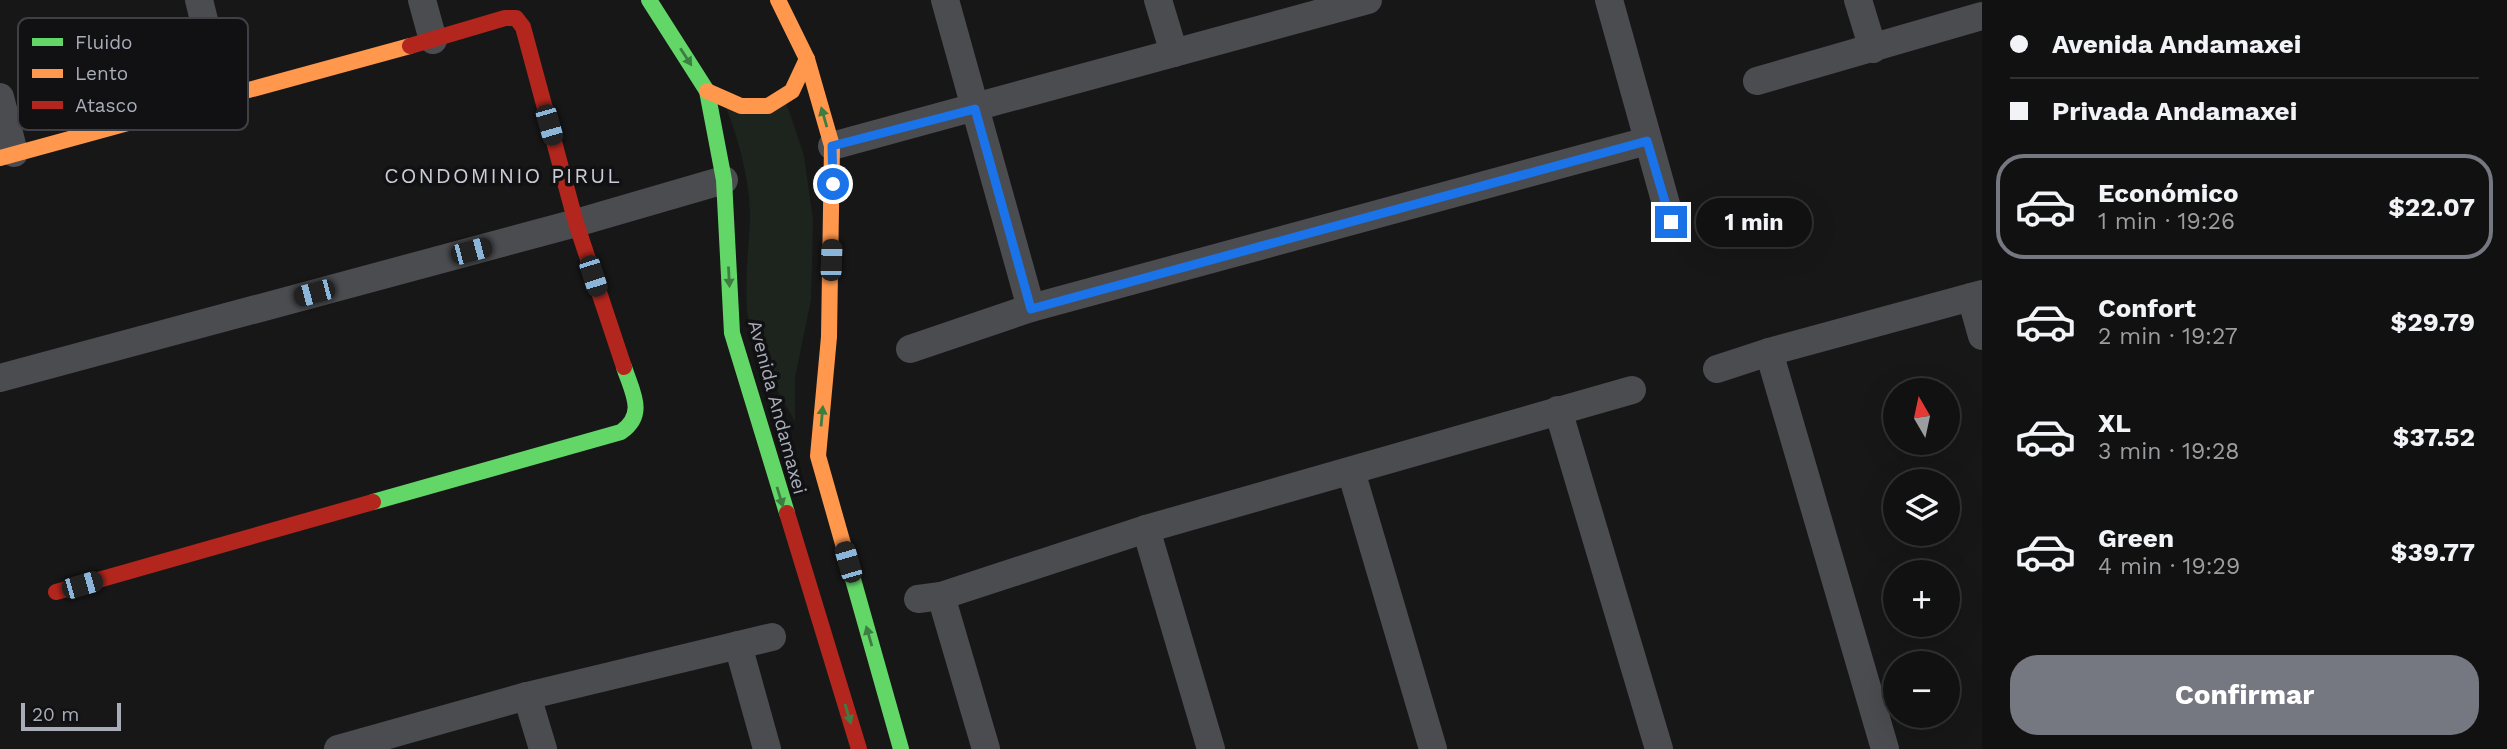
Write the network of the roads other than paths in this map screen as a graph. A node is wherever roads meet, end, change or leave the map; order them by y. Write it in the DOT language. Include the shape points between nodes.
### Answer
graph roads {
  1 [pos="199,0"];
  2 [pos="422,0"];
  3 [pos="649,0"];
  4 [pos="778,0"];
  5 [pos="945,0"];
  6 [pos="1158,0"];
  7 [pos="1368,0"];
  8 [pos="1609,0"];
  9 [pos="1858,0"];
  10 [pos="1982,16"];
  11 [pos="203,18"];
  12 [pos="433,40"];
  13 [pos="1873,49"];
  14 [pos="1174,53"];
  15 [pos="807,58"];
  16 [pos="1758,81"];
  17 [pos="248,90"];
  18 [pos="707,90"];
  19 [pos="0,97"];
  20 [pos="975,109"];
  21 [pos="102,130"];
  22 [pos="1647,141"];
  23 [pos="832,146"];
  24 [pos="7,156"];
  25 [pos="724,180"];
  26 [pos="1671,222"];
  27 [pos="576,223"];
  28 [pos="1976,296"];
  29 [pos="1031,309"];
  30 [pos="1982,336"];
  31 [pos="910,349"];
  32 [pos="1769,352"];
  33 [pos="1717,369"];
  34 [pos="0,378"];
  35 [pos="1632,390"];
  36 [pos="1558,410"];
  37 [pos="1351,471"];
  38 [pos="1146,528"];
  39 [pos="56,592"];
  40 [pos="772,637"];
  41 [pos="738,645"];
  42 [pos="527,696"];
  43 [pos="338,749"];
  44 [pos="542,749"];
  45 [pos="767,749"];
  46 [pos="859,749"];
  47 [pos="901,749"];
  48 [pos="986,749"];
  49 [pos="1211,749"];
  50 [pos="1433,749"];
  51 [pos="1659,749"];
  52 [pos="1885,749"];
  1 -- 11 [label="street"];
  2 -- 12 [label="street"];
  3 -- 18 [label="street, Avenida Andamaxei, one-way"];
  4 -- 15 [label="street, Avenida Andamaxei"];
  5 -- 20 [label="street"];
  6 -- 14 [label="street"];
  7 -- 14 [label="street"];
  8 -- 22 [label="street"];
  9 -- 13 [label="street"];
  10 -- 13 [label="street"];
  12 -- 17 [label="street"];
  12 -- 27 [label="street" via="511,16 520,20"];
  13 -- 16 [label="street"];
  14 -- 20 [label="street"];
  15 -- 18 [label="street" via="792,91 768,106 741,106"];
  23 -- 15 [label="street, Avenida Andamaxei, one-way"];
  18 -- 25 [label="street, Avenida Andamaxei"];
  19 -- 24 [label="street"];
  20 -- 23 [label="street"];
  20 -- 29 [label="street"];
  21 -- 24 [label="street"];
  22 -- 26 [label="street"];
  22 -- 29 [label="street"];
  47 -- 23 [label="street, Avenida Andamaxei, one-way" via="812,457 829,337"];
  25 -- 27 [label="street"];
  25 -- 46 [label="street, Avenida Andamaxei, one-way" via="732,333 778,468"];
  27 -- 34 [label="street"];
  27 -- 39 [label="street" via="637,408 631,425 621,432"];
  28 -- 30 [label="street"];
  28 -- 32 [label="street"];
  29 -- 31 [label="street"];
  32 -- 33 [label="street"];
  32 -- 52 [label="street"];
  35 -- 36 [label="street"];
  36 -- 37 [label="street"];
  36 -- 51 [label="street"];
  37 -- 38 [label="street"];
  37 -- 50 [label="street"];
  38 -- 48 [label="street" via="929,597"];
  38 -- 49 [label="street"];
  40 -- 41 [label="street"];
  41 -- 42 [label="street"];
  41 -- 45 [label="street"];
  42 -- 43 [label="street"];
  42 -- 44 [label="street"];
}
